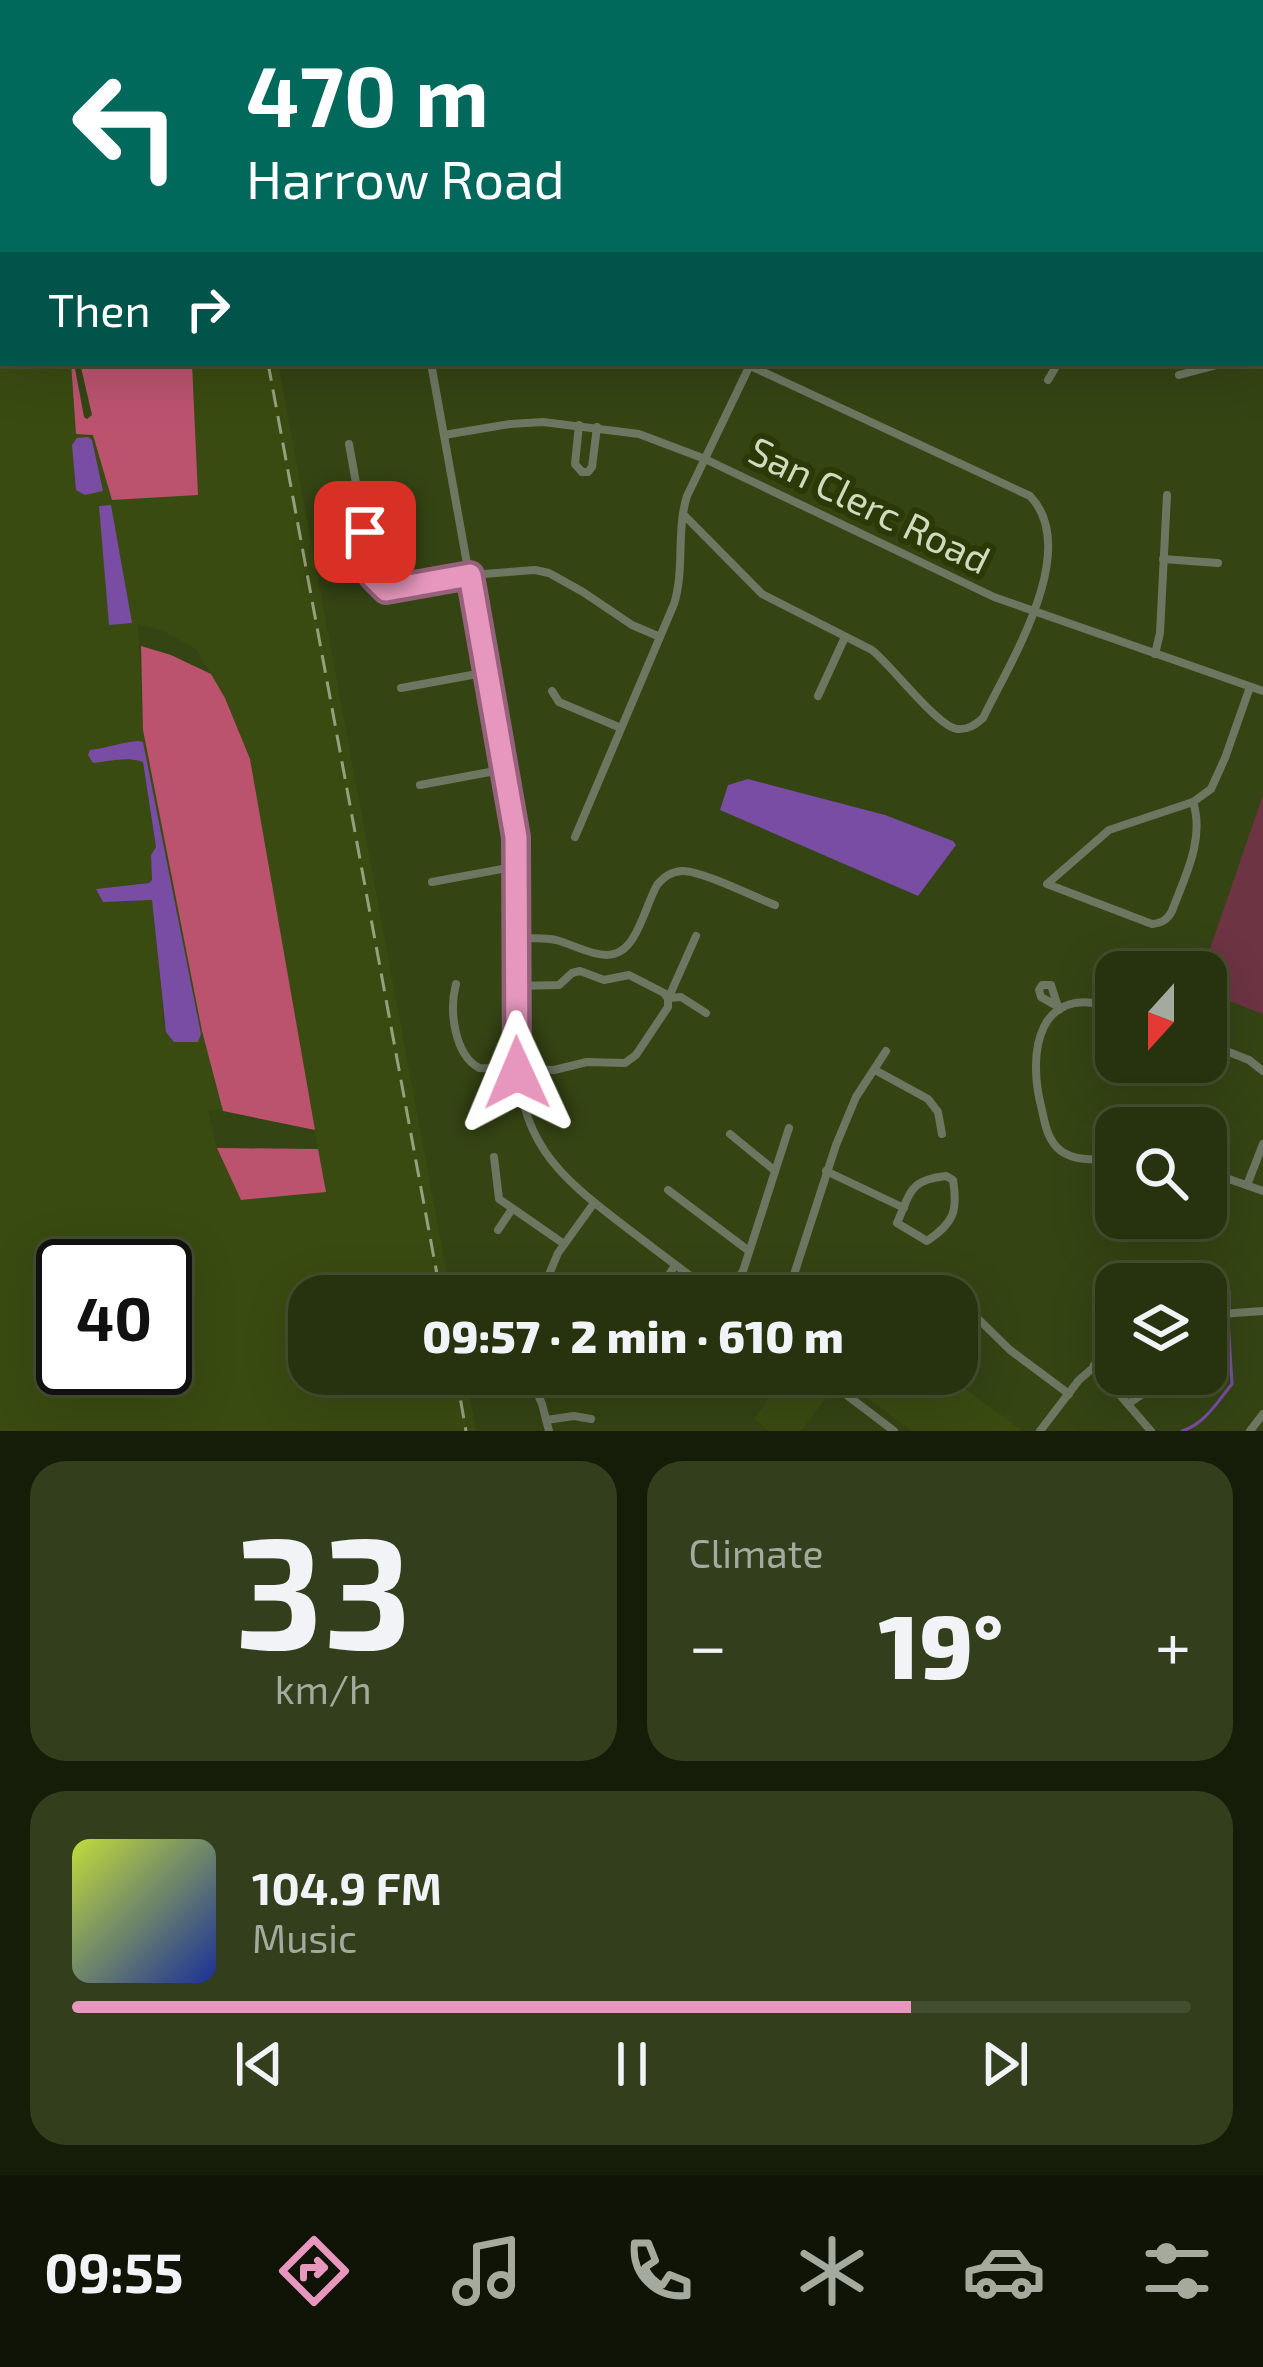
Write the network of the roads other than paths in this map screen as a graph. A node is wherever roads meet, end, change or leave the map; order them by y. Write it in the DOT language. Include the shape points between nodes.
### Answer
graph roads {
  1 [pos="432,366"];
  2 [pos="747,366"];
  3 [pos="752,366"];
  4 [pos="1056,366"];
  5 [pos="1213,366"];
  6 [pos="1179,375"];
  7 [pos="1048,380"];
  8 [pos="579,425"];
  9 [pos="597,427"];
  10 [pos="444,435"];
  11 [pos="350,444"];
  12 [pos="705,458"];
  13 [pos="1167,495"];
  14 [pos="683,514"];
  15 [pos="1163,559"];
  16 [pos="1218,563"];
  17 [pos="470,575"];
  18 [pos="1034,612"];
  19 [pos="845,637"];
  20 [pos="660,638"];
  21 [pos="1155,654"];
  22 [pos="488,673"];
  23 [pos="1250,687"];
  24 [pos="401,688"];
  25 [pos="552,691"];
  26 [pos="1263,692"];
  27 [pos="818,695"];
  28 [pos="621,728"];
  29 [pos="506,769"];
  30 [pos="420,785"];
  31 [pos="1193,802"];
  32 [pos="575,838"];
  33 [pos="518,866"];
  34 [pos="432,882"];
  35 [pos="775,905"];
  36 [pos="696,937"];
  37 [pos="518,939"];
  38 [pos="456,984"];
  39 [pos="517,986"];
  40 [pos="668,999"];
  41 [pos="1095,1003"];
  42 [pos="706,1013"];
  43 [pos="886,1051"];
  44 [pos="1227,1051"];
  45 [pos="517,1069"];
  46 [pos="875,1070"];
  47 [pos="1263,1071"];
  48 [pos="789,1128"];
  49 [pos="730,1134"];
  50 [pos="942,1134"];
  51 [pos="1263,1144"];
  52 [pos="494,1157"];
  53 [pos="1095,1159"];
  54 [pos="774,1170"];
  55 [pos="826,1172"];
  56 [pos="1227,1178"];
  57 [pos="1246,1185"];
  58 [pos="668,1190"];
  59 [pos="1263,1192"];
  60 [pos="594,1203"];
  61 [pos="904,1208"];
  62 [pos="512,1210"];
  63 [pos="498,1231"];
  64 [pos="564,1244"];
  65 [pos="749,1251"];
  66 [pos="675,1264"];
  67 [pos="550,1275"];
  68 [pos="668,1275"];
  69 [pos="691,1275"];
  70 [pos="739,1275"];
  71 [pos="794,1275"];
  72 [pos="1263,1311"];
  73 [pos="1227,1314"];
  74 [pos="978,1319"];
  75 [pos="1094,1365"];
  76 [pos="1069,1394"];
  77 [pos="537,1395"];
  78 [pos="847,1395"];
  79 [pos="1140,1395"];
  80 [pos="1127,1404"];
  81 [pos="1263,1414"];
  82 [pos="592,1419"];
  83 [pos="548,1425"];
  84 [pos="894,1431"];
  85 [pos="1040,1431"];
  86 [pos="1151,1431"];
  87 [pos="1250,1431"];
  1 -- 10 [label="street"];
  2 -- 12 [label="street"];
  3 -- 18 [label="street" via="1030,496 1047,533 1046,582"];
  4 -- 7 [label="street"];
  5 -- 6 [label="street"];
  8 -- 9 [label="street, San Clerc Road"];
  8 -- 9 [label="street" via="575,464 582,472 592,467"];
  8 -- 10 [label="street, San Clerc Road" via="510,424"];
  9 -- 12 [label="street, San Clerc Road"];
  10 -- 17 [label="street"];
  11 -- 17 [label="street" via="380,586"];
  12 -- 14 [label="street"];
  12 -- 18 [label="street, San Clerc Road"];
  13 -- 15 [label="street"];
  14 -- 19 [label="street" via="762,594"];
  14 -- 20 [label="street" via="678,591"];
  15 -- 16 [label="street"];
  15 -- 21 [label="street"];
  17 -- 20 [label="street" via="549,573"];
  17 -- 22 [label="street"];
  18 -- 19 [label="street" via="983,718 964,729 943,723 885,660"];
  18 -- 21 [label="street, San Clerc Road"];
  19 -- 27 [label="street"];
  20 -- 28 [label="street"];
  21 -- 23 [label="street, San Clerc Road"];
  22 -- 24 [label="street"];
  22 -- 29 [label="street"];
  23 -- 26 [label="street, San Clerc Road"];
  23 -- 31 [label="street" via="1218,777"];
  25 -- 28 [label="street"];
  28 -- 32 [label="street"];
  29 -- 30 [label="street"];
  29 -- 33 [label="street"];
  31 -- 31 [label="street" via="1197,840 1168,919 1152,924 1047,884 1109,830"];
  33 -- 34 [label="street"];
  33 -- 37 [label="street"];
  35 -- 37 [label="street" via="675,872 657,885 634,936 614,955"];
  36 -- 40 [label="street"];
  37 -- 39 [label="street"];
  38 -- 45 [label="street" via="466,1059 479,1068"];
  39 -- 40 [label="street" via="559,986 580,971 604,980 629,975"];
  39 -- 45 [label="street"];
  40 -- 42 [label="street" via="680,997"];
  40 -- 45 [label="street" via="625,1063"];
  41 -- 53 [label="street" via="1057,1007 1045,1024 1036,1087 1057,1148"];
  43 -- 46 [label="street"];
  44 -- 47 [label="street"];
  45 -- 60 [label="street" via="544,1153"];
  46 -- 50 [label="street" via="928,1099"];
  46 -- 55 [label="street"];
  48 -- 54 [label="street"];
  49 -- 54 [label="street"];
  51 -- 57 [label="street"];
  52 -- 62 [label="street" via="499,1199"];
  54 -- 65 [label="street"];
  55 -- 61 [label="street"];
  55 -- 71 [label="street"];
  56 -- 57 [label="street"];
  57 -- 59 [label="street"];
  58 -- 65 [label="street"];
  60 -- 64 [label="street"];
  60 -- 66 [label="street"];
  61 -- 61 [label="street" via="897,1223 931,1240 955,1214 953,1180 926,1178"];
  62 -- 63 [label="street"];
  62 -- 64 [label="street"];
  64 -- 67 [label="street"];
  65 -- 70 [label="street"];
  66 -- 68 [label="street"];
  66 -- 69 [label="street"];
  72 -- 73 [label="street"];
  74 -- 76 [label="street"];
  75 -- 76 [label="street"];
  75 -- 80 [label="street"];
  76 -- 85 [label="street"];
  77 -- 83 [label="street"];
  78 -- 84 [label="street"];
  79 -- 80 [label="street"];
  80 -- 86 [label="street"];
  81 -- 87 [label="street"];
  82 -- 83 [label="street"];
}
